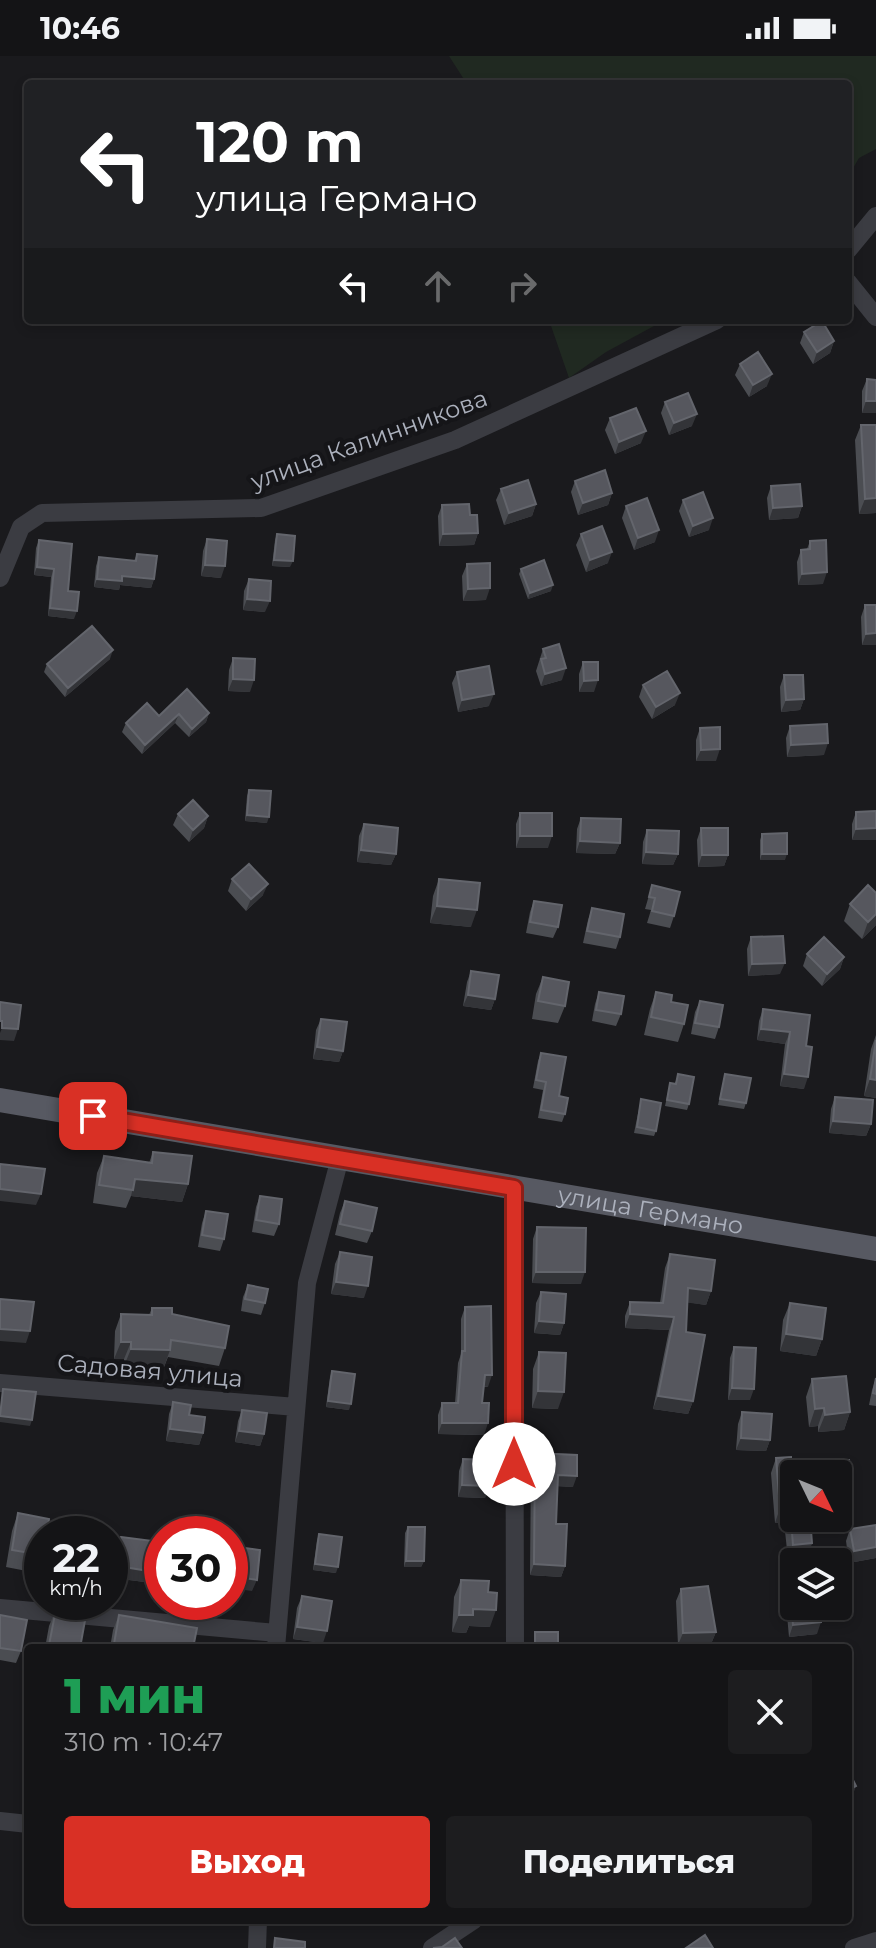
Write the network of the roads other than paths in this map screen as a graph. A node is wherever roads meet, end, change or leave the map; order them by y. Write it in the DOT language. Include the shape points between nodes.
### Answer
graph roads {
  1 [pos="876,216"];
  2 [pos="852,245"];
  3 [pos="852,287"];
  4 [pos="876,317"];
  5 [pos="708,324"];
  6 [pos="0,578"];
  7 [pos="0,1100"];
  8 [pos="340,1158"];
  9 [pos="514,1188"];
  10 [pos="876,1249"];
  11 [pos="0,1383"];
  12 [pos="296,1407"];
  13 [pos="0,1608"];
  14 [pos="277,1640"];
  15 [pos="515,1644"];
  16 [pos="0,1821"];
  17 [pos="24,1824"];
  18 [pos="258,1924"];
  19 [pos="468,1924"];
  20 [pos="876,1941"];
  21 [pos="257,1948"];
  22 [pos="432,1948"];
  23 [pos="854,1948"];
  1 -- 2 [label="street"];
  3 -- 4 [label="street"];
  5 -- 6 [label="street, улица Калинникова" via="455,440 261,508 42,513 21,527"];
  7 -- 8 [label="main road, улица Германо"];
  8 -- 9 [label="main road, улица Германо"];
  8 -- 12 [label="street" via="307,1283"];
  9 -- 10 [label="main road, улица Германо"];
  9 -- 15 [label="street"];
  11 -- 12 [label="street, Садовая улица"];
  12 -- 14 [label="street"];
  13 -- 14 [label="street"];
  16 -- 17 [label="street"];
  18 -- 21 [label="street"];
  19 -- 22 [label="street"];
  20 -- 23 [label="street"];
}
